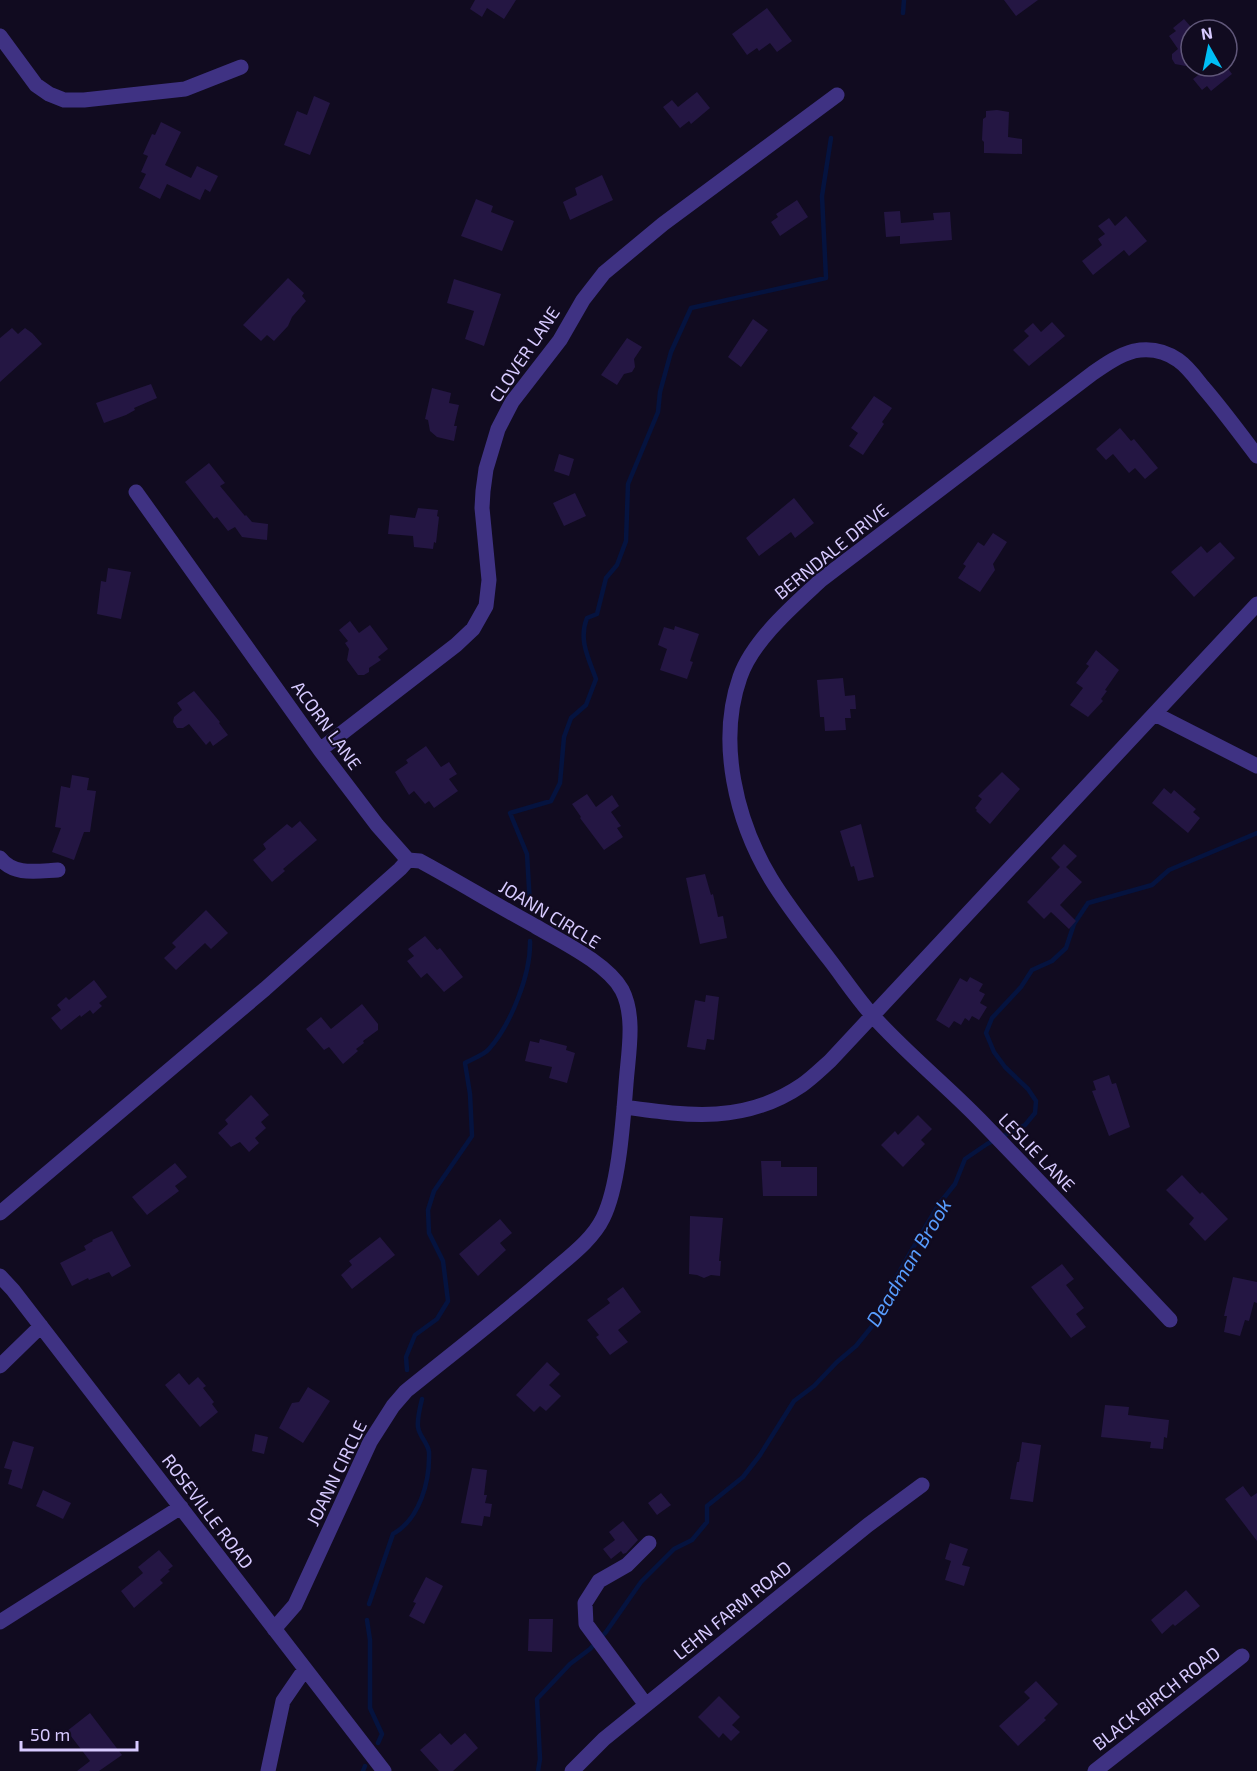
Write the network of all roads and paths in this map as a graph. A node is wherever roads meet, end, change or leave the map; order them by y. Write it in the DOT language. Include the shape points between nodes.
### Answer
graph roads {
  1 [pos="0,36"];
  2 [pos="241,67"];
  3 [pos="837,95"];
  4 [pos="1257,456"];
  5 [pos="136,492"];
  6 [pos="1257,604"];
  7 [pos="1155,714"];
  8 [pos="320,750"];
  9 [pos="1257,766"];
  10 [pos="0,858"];
  11 [pos="408,860"];
  12 [pos="58,870"];
  13 [pos="872,1015"];
  14 [pos="624,1107"];
  15 [pos="0,1213"];
  16 [pos="0,1276"];
  17 [pos="1170,1320"];
  18 [pos="41,1326"];
  19 [pos="0,1366"];
  20 [pos="922,1485"];
  21 [pos="180,1507"];
  22 [pos="649,1543"];
  23 [pos="0,1622"];
  24 [pos="273,1629"];
  25 [pos="1242,1656"];
  26 [pos="305,1669"];
  27 [pos="646,1705"];
  28 [pos="268,1771"];
  29 [pos="384,1771"];
  30 [pos="572,1771"];
  31 [pos="1095,1771"];
  1 -- 2 [label="street" via="36,85 64,100 185,89"];
  3 -- 8 [label="street, CLOVER LANE" via="663,224 604,273 560,340 512,402 498,429 483,491 489,580 486,606 473,628"];
  4 -- 13 [label="street, BERNDALE DRIVE" via="1177,359 1150,350 1123,355 1093,373 821,580 778,620 754,651 740,676 729,725 735,783 744,816 771,879"];
  5 -- 8 [label="street, ACORN LANE"];
  6 -- 7 [label="street"];
  7 -- 9 [label="street"];
  7 -- 13 [label="street"];
  8 -- 11 [label="street, ACORN LANE"];
  10 -- 12 [label="street" via="6,866 21,871"];
  11 -- 14 [label="street, JOANN CIRCLE" via="420,861 564,942 609,974 622,990 630,1019"];
  11 -- 15 [label="street" via="265,988"];
  13 -- 14 [label="street" via="803,1084 753,1109 696,1115"];
  13 -- 17 [label="street, LESLIE LANE" via="990,1130"];
  14 -- 24 [label="street, JOANN CIRCLE" via="611,1200 603,1219 568,1257 406,1391 393,1407 370,1442 295,1605"];
  16 -- 18 [label="street, ROSEVILLE ROAD"];
  18 -- 19 [label="street"];
  18 -- 21 [label="street, ROSEVILLE ROAD"];
  20 -- 27 [label="street, LEHN FARM ROAD"];
  21 -- 23 [label="street"];
  21 -- 24 [label="street, ROSEVILLE ROAD"];
  22 -- 27 [label="street" via="627,1566 599,1581 585,1604 586,1624"];
  24 -- 26 [label="street, ROSEVILLE ROAD"];
  25 -- 31 [label="street, BLACK BIRCH ROAD"];
  26 -- 28 [label="street" via="283,1701"];
  26 -- 29 [label="street, ROSEVILLE ROAD"];
  27 -- 30 [label="street, LEHN FARM ROAD"];
}
